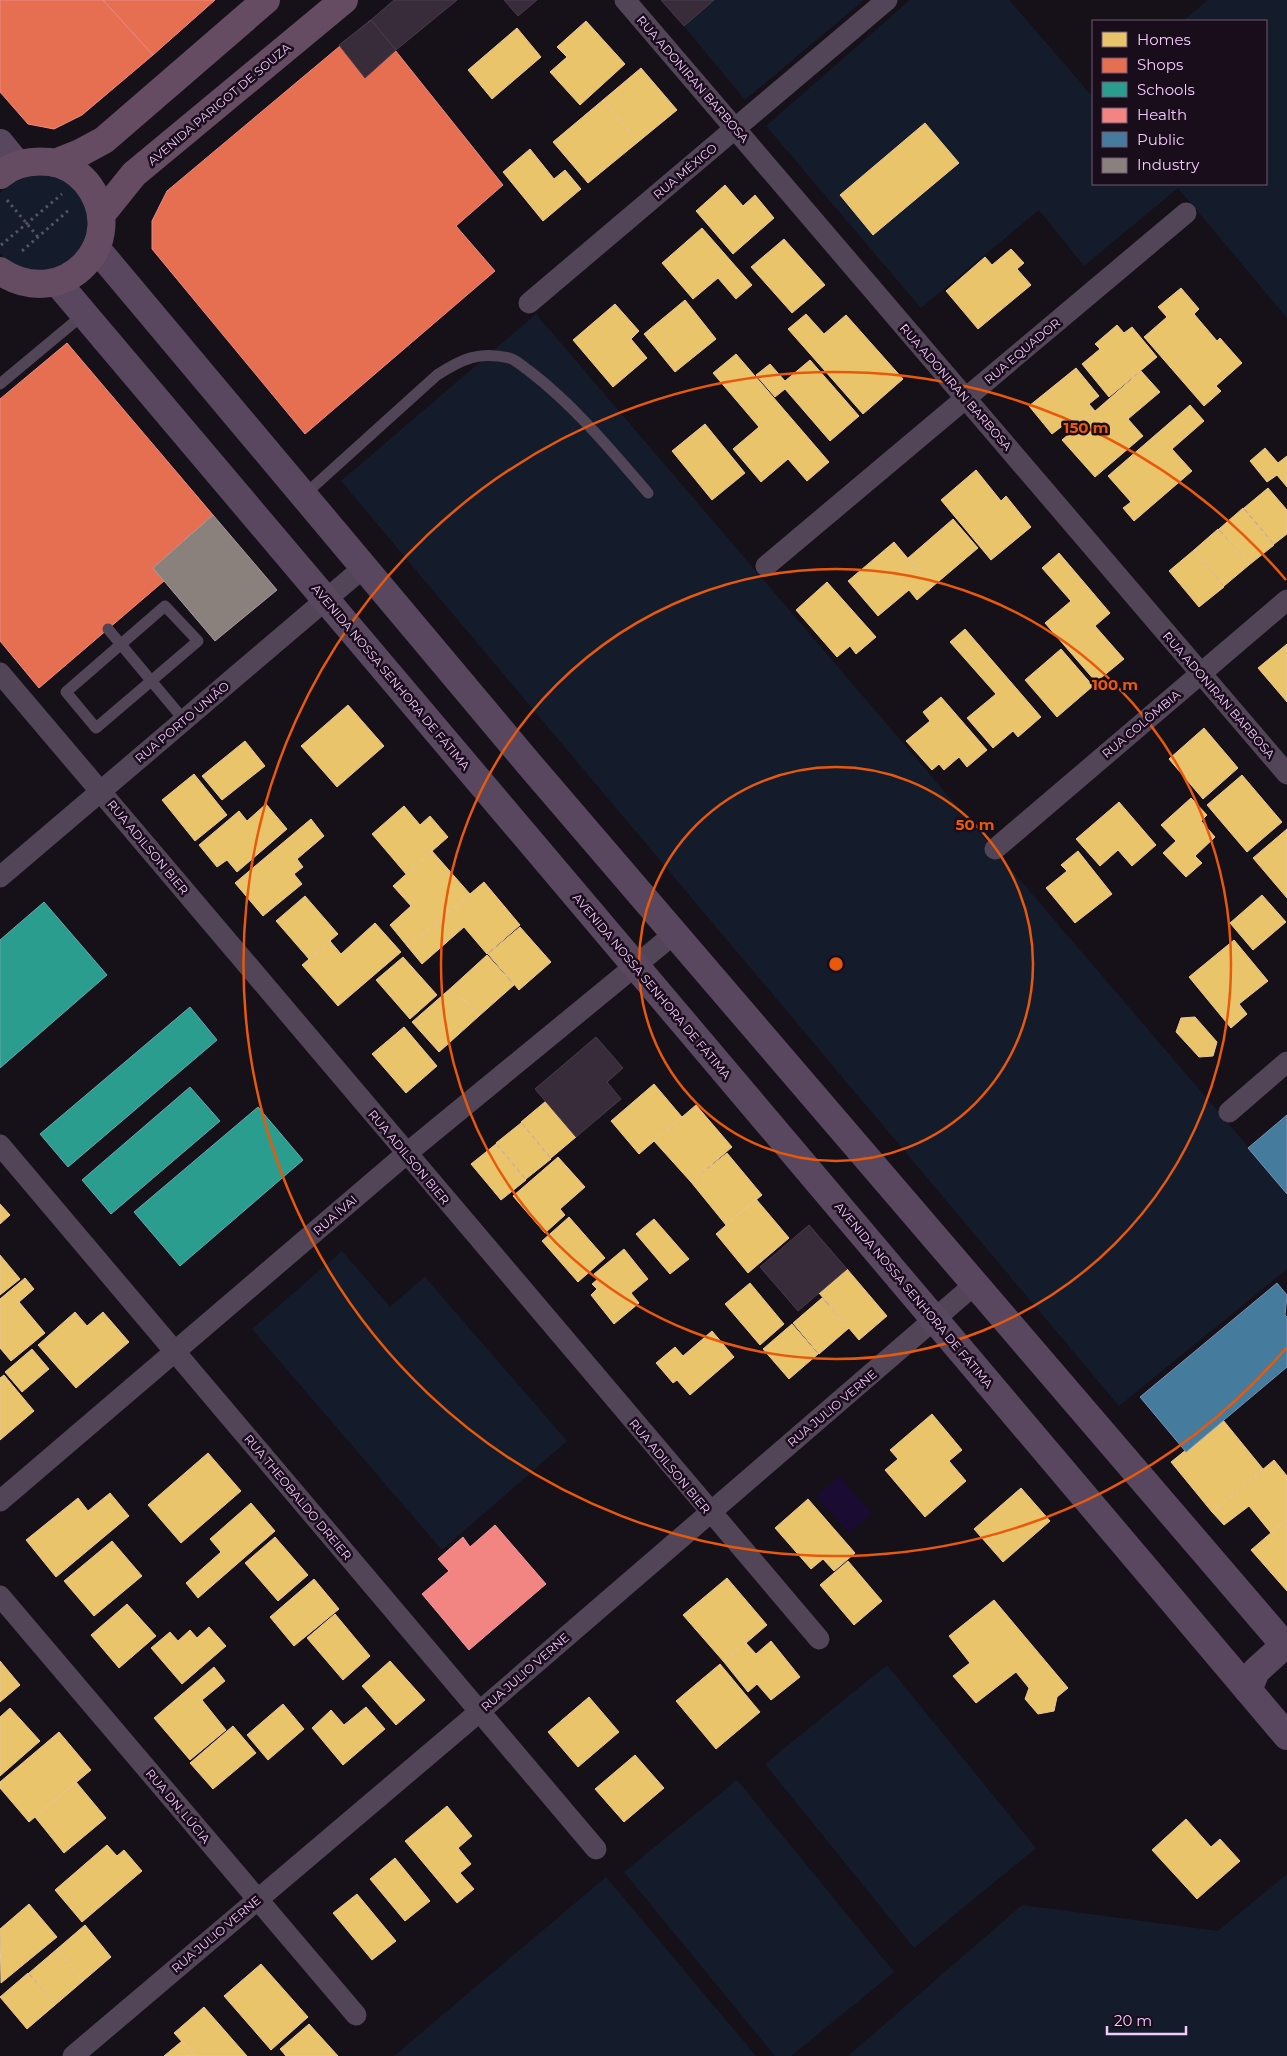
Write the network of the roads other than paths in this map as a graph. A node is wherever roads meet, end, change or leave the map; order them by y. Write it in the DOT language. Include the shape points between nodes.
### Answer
graph roads {
  1 [pos="266,0"];
  2 [pos="344,0"];
  3 [pos="625,0"];
  4 [pos="886,0"];
  5 [pos="735,128"];
  6 [pos="0,144"];
  7 [pos="55,163"];
  8 [pos="8,179"];
  9 [pos="1186,213"];
  10 [pos="101,215"];
  11 [pos="96,248"];
  12 [pos="0,271"];
  13 [pos="57,282"];
  14 [pos="29,284"];
  15 [pos="0,297"];
  16 [pos="529,303"];
  17 [pos="84,314"];
  18 [pos="0,384"];
  19 [pos="966,398"];
  20 [pos="648,493"];
  21 [pos="303,496"];
  22 [pos="766,566"];
  23 [pos="364,568"];
  24 [pos="326,600"];
  25 [pos="1287,600"];
  26 [pos="108,629"];
  27 [pos="121,644"];
  28 [pos="0,673"];
  29 [pos="1201,674"];
  30 [pos="151,680"];
  31 [pos="184,720"];
  32 [pos="1287,774"];
  33 [pos="101,790"];
  34 [pos="996,849"];
  35 [pos="0,877"];
  36 [pos="674,934"];
  37 [pos="635,966"];
  38 [pos="1287,1062"];
  39 [pos="1229,1112"];
  40 [pos="0,1145"];
  41 [pos="406,1154"];
  42 [pos="974,1285"];
  43 [pos="935,1320"];
  44 [pos="175,1352"];
  45 [pos="0,1501"];
  46 [pos="709,1512"];
  47 [pos="0,1596"];
  48 [pos="819,1639"];
  49 [pos="1286,1651"];
  50 [pos="1248,1690"];
  51 [pos="479,1712"];
  52 [pos="1287,1736"];
  53 [pos="596,1849"];
  54 [pos="258,1899"];
  55 [pos="356,2016"];
  56 [pos="73,2056"];
  1 -- 7 [label="main road" via="104,140"];
  2 -- 10 [label="main road, AVENIDA PARIGOT DE SOUZA" via="134,174"];
  3 -- 5 [label="street, RUA ADONIRAN BARBOSA"];
  4 -- 5 [label="street, RUA MÉXICO"];
  5 -- 16 [label="street, RUA MÉXICO"];
  5 -- 19 [label="street, RUA ADONIRAN BARBOSA"];
  6 -- 8 [label="street"];
  7 -- 8 [label="main road" via="36,161"];
  7 -- 10 [label="main road" via="82,177 92,190"];
  9 -- 19 [label="street, RUA EQUADOR"];
  10 -- 11 [label="main road" via="101,233"];
  11 -- 13 [label="main road" via="75,274"];
  11 -- 21 [label="street"];
  12 -- 14 [label="main road" via="12,280"];
  13 -- 14 [label="main road"];
  13 -- 17 [label="street, AVENIDA NOSSA SENHORA DE FÁTIMA"];
  14 -- 15 [label="main road"];
  17 -- 18 [label="lane"];
  17 -- 24 [label="street, AVENIDA NOSSA SENHORA DE FÁTIMA"];
  19 -- 22 [label="street, RUA EQUADOR"];
  19 -- 29 [label="street, RUA ADONIRAN BARBOSA"];
  20 -- 21 [label="lane" via="600,437 546,384 511,358 481,355 460,361 437,375"];
  21 -- 23 [label="street"];
  23 -- 24 [label="street, RUA PORTO UNIÃO"];
  23 -- 36 [label="street"];
  24 -- 31 [label="street, RUA PORTO UNIÃO"];
  24 -- 37 [label="street, AVENIDA NOSSA SENHORA DE FÁTIMA"];
  25 -- 29 [label="street, RUA COLÔMBIA"];
  26 -- 27 [label="lane"];
  27 -- 30 [label="lane"];
  27 -- 30 [label="lane" via="165,606 198,641"];
  27 -- 30 [label="lane" via="66,692 90,721 96,728"];
  28 -- 33 [label="street, RUA ADILSON BIER"];
  29 -- 32 [label="street, RUA ADONIRAN BARBOSA"];
  29 -- 34 [label="street, RUA COLÔMBIA"];
  30 -- 31 [label="lane"];
  31 -- 33 [label="street, RUA PORTO UNIÃO"];
  33 -- 35 [label="street, RUA PORTO UNIÃO"];
  33 -- 41 [label="street, RUA ADILSON BIER"];
  36 -- 37 [label="street, RUA ÍVAI"];
  36 -- 42 [label="street"];
  37 -- 41 [label="street, RUA ÍVAI"];
  37 -- 43 [label="street, AVENIDA NOSSA SENHORA DE FÁTIMA"];
  38 -- 39 [label="street"];
  40 -- 44 [label="street, RUA THEOBALDO DREIER"];
  41 -- 44 [label="street, RUA ÍVAI"];
  41 -- 46 [label="street, RUA ADILSON BIER"];
  42 -- 43 [label="street, RUA JULIO VERNE"];
  42 -- 49 [label="street"];
  43 -- 46 [label="street, RUA JULIO VERNE"];
  43 -- 50 [label="street, AVENIDA NOSSA SENHORA DE FÁTIMA"];
  44 -- 45 [label="street, RUA ÍVAI"];
  44 -- 51 [label="street, RUA THEOBALDO DREIER"];
  46 -- 48 [label="street, RUA ADILSON BIER"];
  46 -- 51 [label="street, RUA JULIO VERNE"];
  47 -- 54 [label="street, RUA DN. LÚCIA"];
  49 -- 50 [label="street" via="1256,1671"];
  50 -- 52 [label="street, AVENIDA NOSSA SENHORA DE FÁTIMA"];
  51 -- 53 [label="street, RUA THEOBALDO DREIER"];
  51 -- 54 [label="street, RUA JULIO VERNE"];
  54 -- 55 [label="street, RUA DN. LÚCIA"];
  54 -- 56 [label="street, RUA JULIO VERNE"];
}
